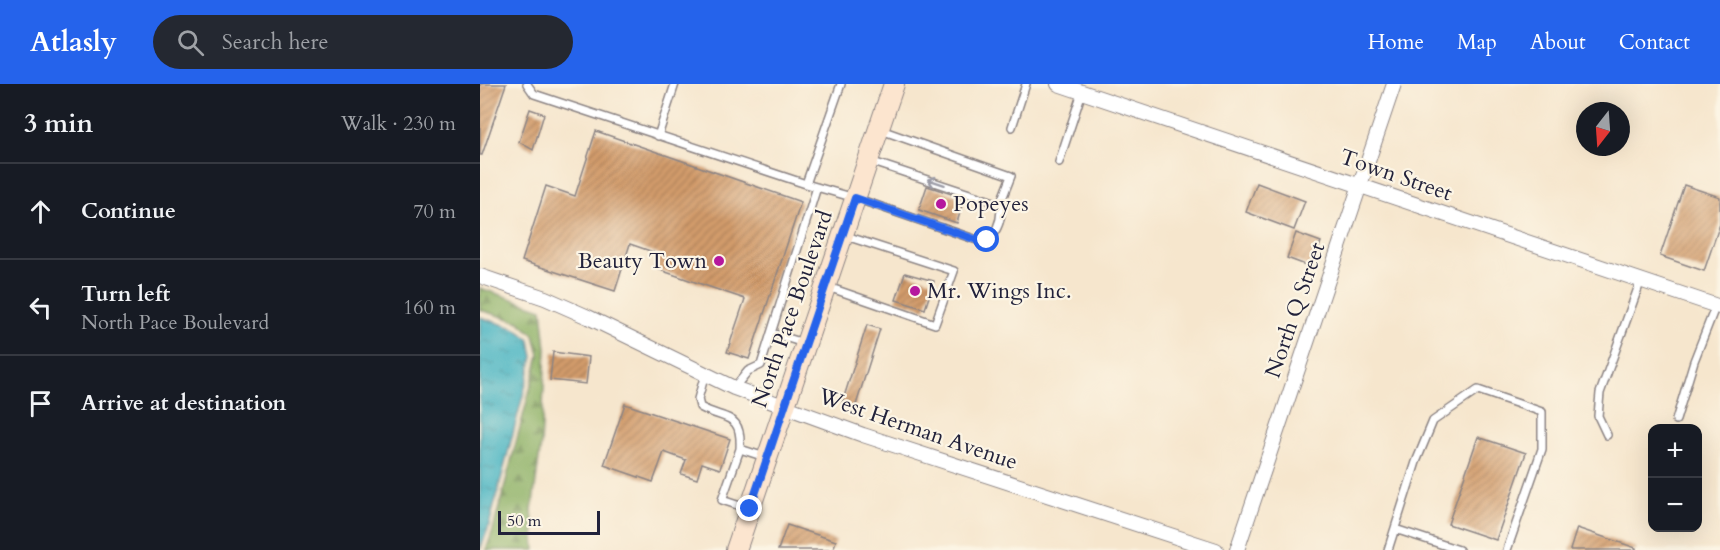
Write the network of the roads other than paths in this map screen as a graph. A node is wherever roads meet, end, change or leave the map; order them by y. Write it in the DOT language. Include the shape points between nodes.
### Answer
graph roads {
  1 [pos="527,84"];
  2 [pos="675,84"];
  3 [pos="841,84"];
  4 [pos="894,84"];
  5 [pos="1026,84"];
  6 [pos="1058,84"];
  7 [pos="1394,84"];
  8 [pos="1082,92"];
  9 [pos="1011,127"];
  10 [pos="879,129"];
  11 [pos="658,136"];
  12 [pos="868,160"];
  13 [pos="1059,162"];
  14 [pos="806,184"];
  15 [pos="1360,184"];
  16 [pos="818,187"];
  17 [pos="855,198"];
  18 [pos="1000,204"];
  19 [pos="843,234"];
  20 [pos="480,276"];
  21 [pos="1641,280"];
  22 [pos="825,286"];
  23 [pos="1718,306"];
  24 [pos="771,333"];
  25 [pos="806,343"];
  26 [pos="705,374"];
  27 [pos="734,388"];
  28 [pos="785,406"];
  29 [pos="1676,420"];
  30 [pos="1607,435"];
  31 [pos="740,449"];
  32 [pos="767,458"];
  33 [pos="750,509"];
  34 [pos="1395,529"];
  35 [pos="736,550"];
  36 [pos="1216,550"];
  37 [pos="1237,550"];
  38 [pos="1388,550"];
  39 [pos="1459,550"];
  40 [pos="1507,550"];
  1 -- 11 [label="lane" via="534,94"];
  2 -- 11 [label="lane"];
  3 -- 14 [label="lane"];
  4 -- 10 [label="main road, North Pace Boulevard"];
  5 -- 9 [label="lane"];
  6 -- 8 [label="street, Town Street"];
  7 -- 15 [label="street, North Q Street"];
  8 -- 13 [label="lane"];
  8 -- 15 [label="street, Town Street"];
  10 -- 12 [label="main road, North Pace Boulevard"];
  10 -- 18 [label="lane" via="1011,176"];
  11 -- 14 [label="lane"];
  12 -- 17 [label="main road, North Pace Boulevard"];
  18 -- 12 [label="lane, one-way"];
  14 -- 16 [label="lane"];
  15 -- 21 [label="street, Town Street"];
  15 -- 37 [label="street, North Q Street"];
  16 -- 17 [label="lane"];
  16 -- 24 [label="lane"];
  17 -- 18 [label="lane" via="980,241 993,236 1002,213"];
  17 -- 19 [label="main road, North Pace Boulevard"];
  19 -- 22 [label="main road, North Pace Boulevard"];
  19 -- 22 [label="lane" via="954,271 935,324"];
  20 -- 26 [label="street, West Herman Avenue" via="545,298"];
  21 -- 23 [label="street, Town Street"];
  21 -- 30 [label="lane" via="1600,393 1598,416"];
  22 -- 25 [label="main road, North Pace Boulevard"];
  23 -- 29 [label="lane" via="1694,361"];
  24 -- 25 [label="lane"];
  24 -- 27 [label="lane" via="761,365 748,371"];
  25 -- 28 [label="main road, North Pace Boulevard"];
  26 -- 27 [label="street, West Herman Avenue"];
  26 -- 31 [label="lane" via="698,399 700,407 734,421 741,431"];
  27 -- 28 [label="street, West Herman Avenue"];
  28 -- 32 [label="main road, North Pace Boulevard"];
  28 -- 36 [label="street, West Herman Avenue"];
  31 -- 32 [label="lane"];
  31 -- 33 [label="lane" via="722,500"];
  32 -- 33 [label="main road, North Pace Boulevard"];
  33 -- 35 [label="main road, North Pace Boulevard"];
  34 -- 38 [label="lane"];
  34 -- 39 [label="lane"];
  34 -- 40 [label="lane" via="1432,421 1478,390 1542,412 1542,449"];
}
